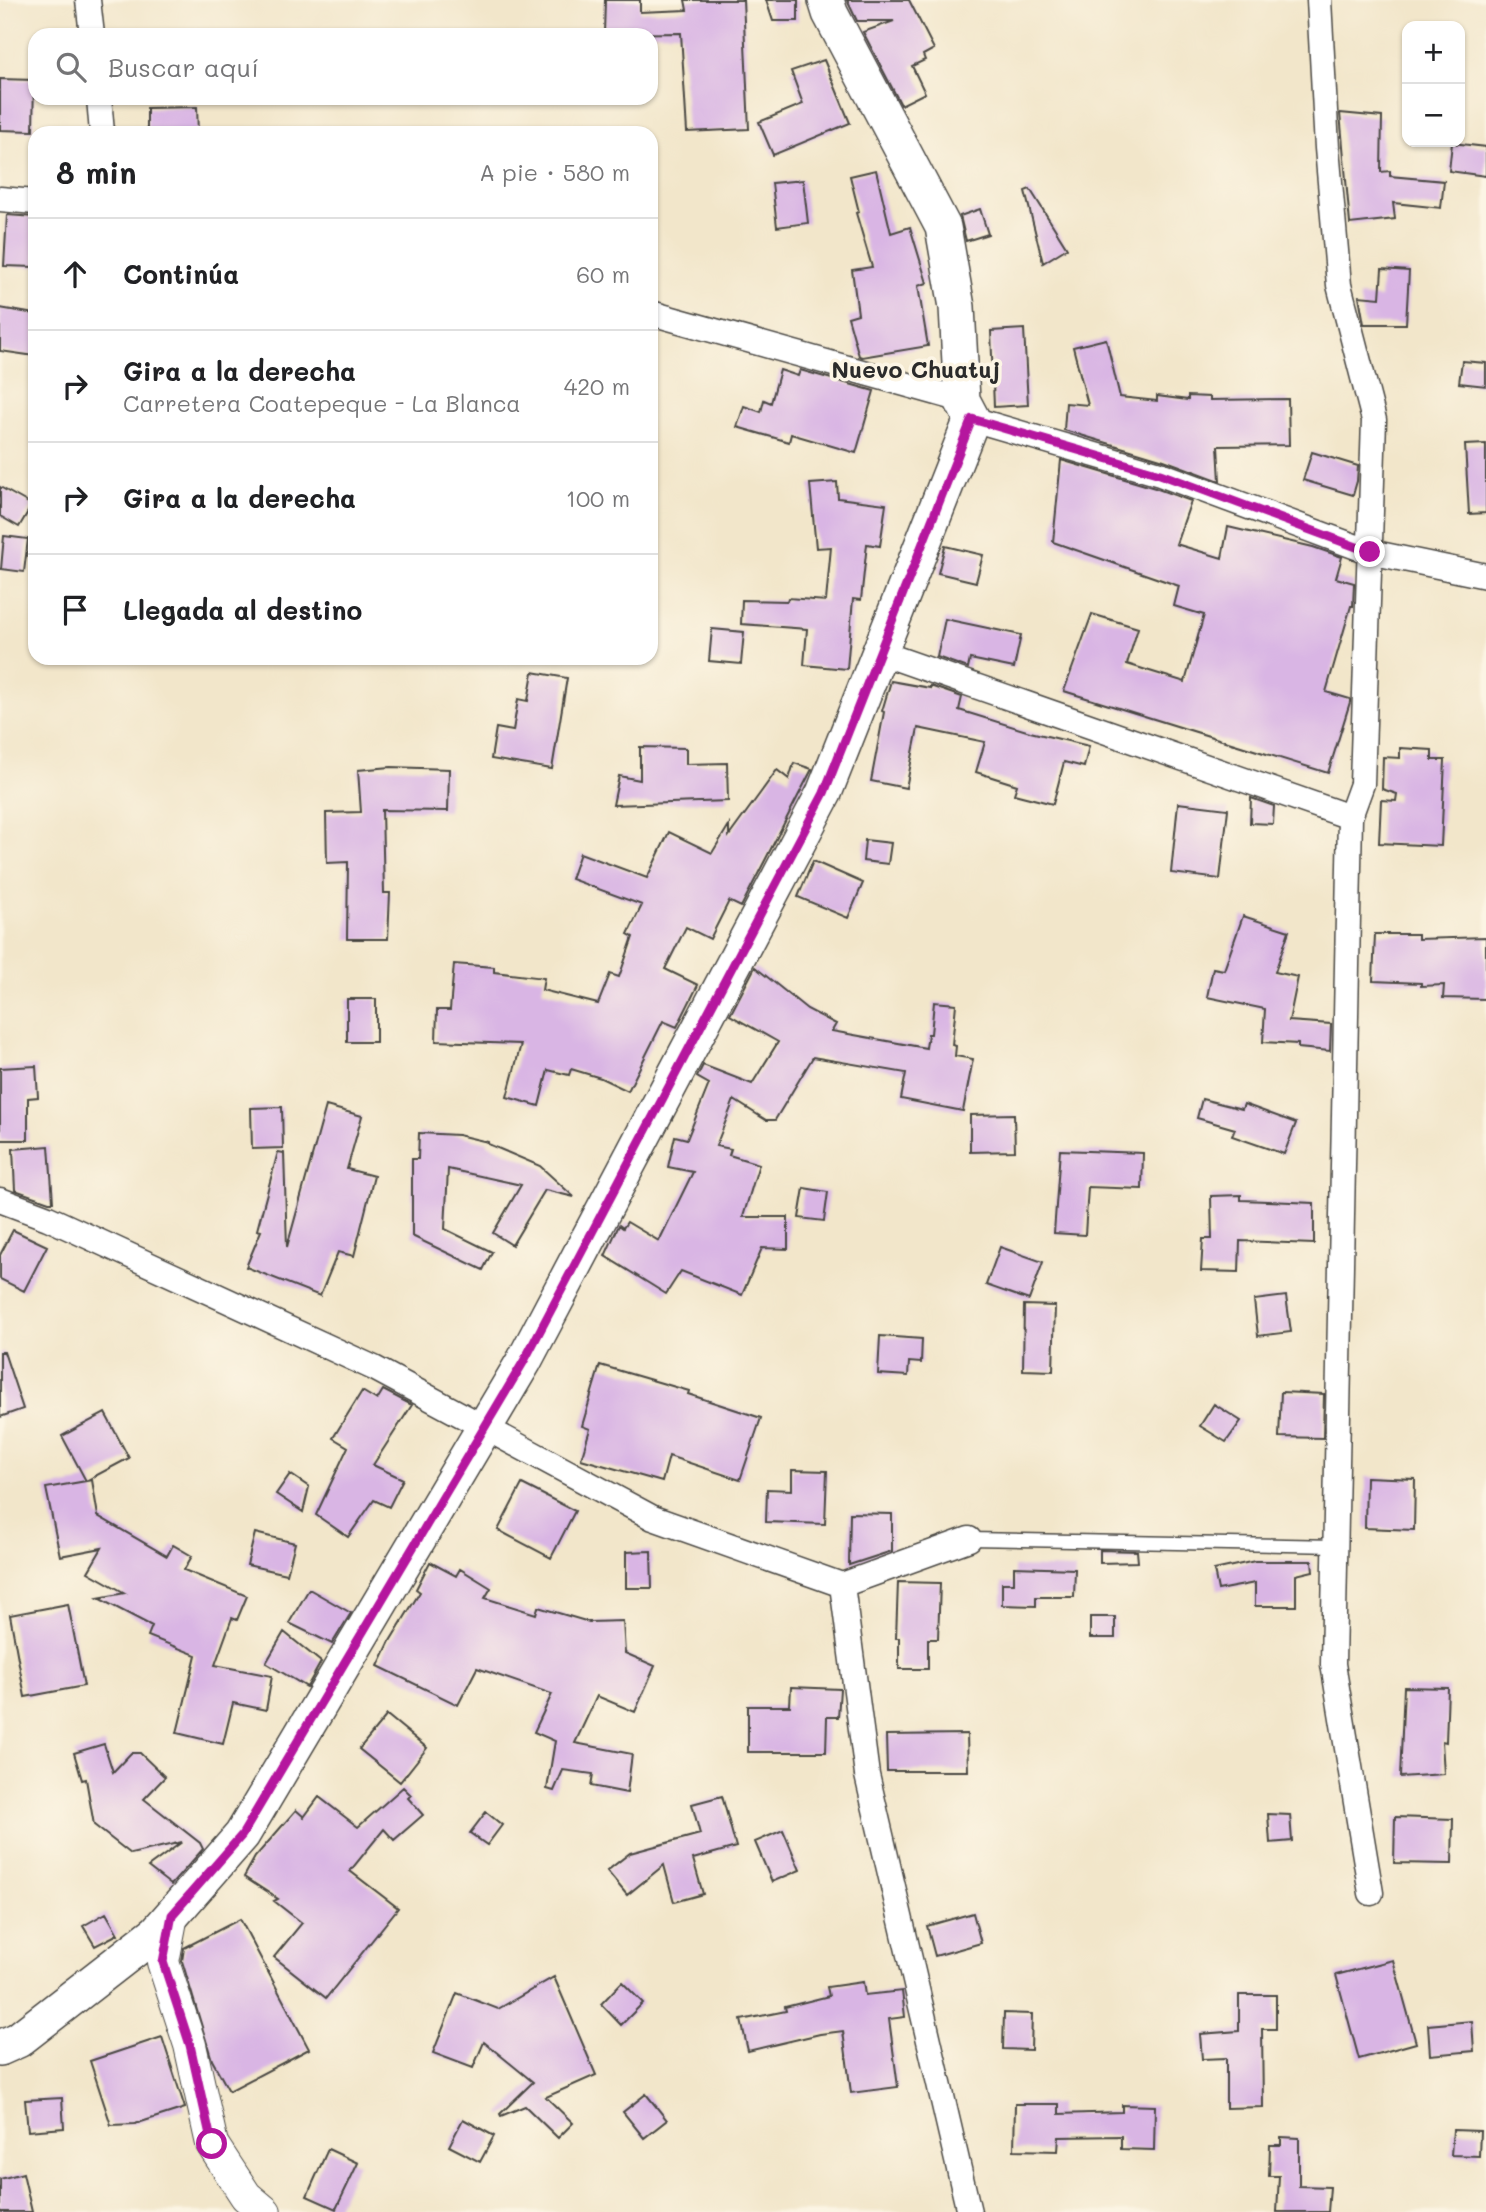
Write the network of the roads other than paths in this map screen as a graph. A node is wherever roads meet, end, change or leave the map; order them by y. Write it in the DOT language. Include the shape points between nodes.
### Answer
graph roads {
  1 [pos="88,0"];
  2 [pos="826,0"];
  3 [pos="1319,0"];
  4 [pos="91,28"];
  5 [pos="100,105"];
  6 [pos="101,126"];
  7 [pos="0,199"];
  8 [pos="28,201"];
  9 [pos="658,315"];
  10 [pos="967,409"];
  11 [pos="1370,552"];
  12 [pos="1486,576"];
  13 [pos="881,653"];
  14 [pos="1350,817"];
  15 [pos="0,1200"];
  16 [pos="485,1426"];
  17 [pos="969,1539"];
  18 [pos="1336,1546"];
  19 [pos="842,1585"];
  20 [pos="1371,1893"];
  21 [pos="172,1915"];
  22 [pos="0,2049"];
  23 [pos="265,2212"];
  24 [pos="969,2212"];
  1 -- 4 [label="street"];
  2 -- 10 [label="main road" via="943,227"];
  3 -- 11 [label="street" via="1339,285 1374,420"];
  5 -- 6 [label="street"];
  7 -- 8 [label="street"];
  9 -- 10 [label="street"];
  10 -- 11 [label="street"];
  10 -- 13 [label="main road"];
  11 -- 12 [label="street"];
  11 -- 14 [label="street" via="1362,784"];
  13 -- 14 [label="street"];
  13 -- 16 [label="main road" via="824,793 524,1361"];
  14 -- 18 [label="street"];
  15 -- 16 [label="street" via="48,1217 361,1362"];
  16 -- 19 [label="street" via="653,1518"];
  16 -- 21 [label="main road" via="242,1835"];
  17 -- 18 [label="lane"];
  17 -- 19 [label="street"];
  18 -- 20 [label="street" via="1333,1664"];
  19 -- 24 [label="street" via="867,1774"];
  21 -- 22 [label="main road" via="157,1932 29,2032"];
  21 -- 23 [label="street" via="163,1962 190,2045 212,2144 246,2196"];
}
